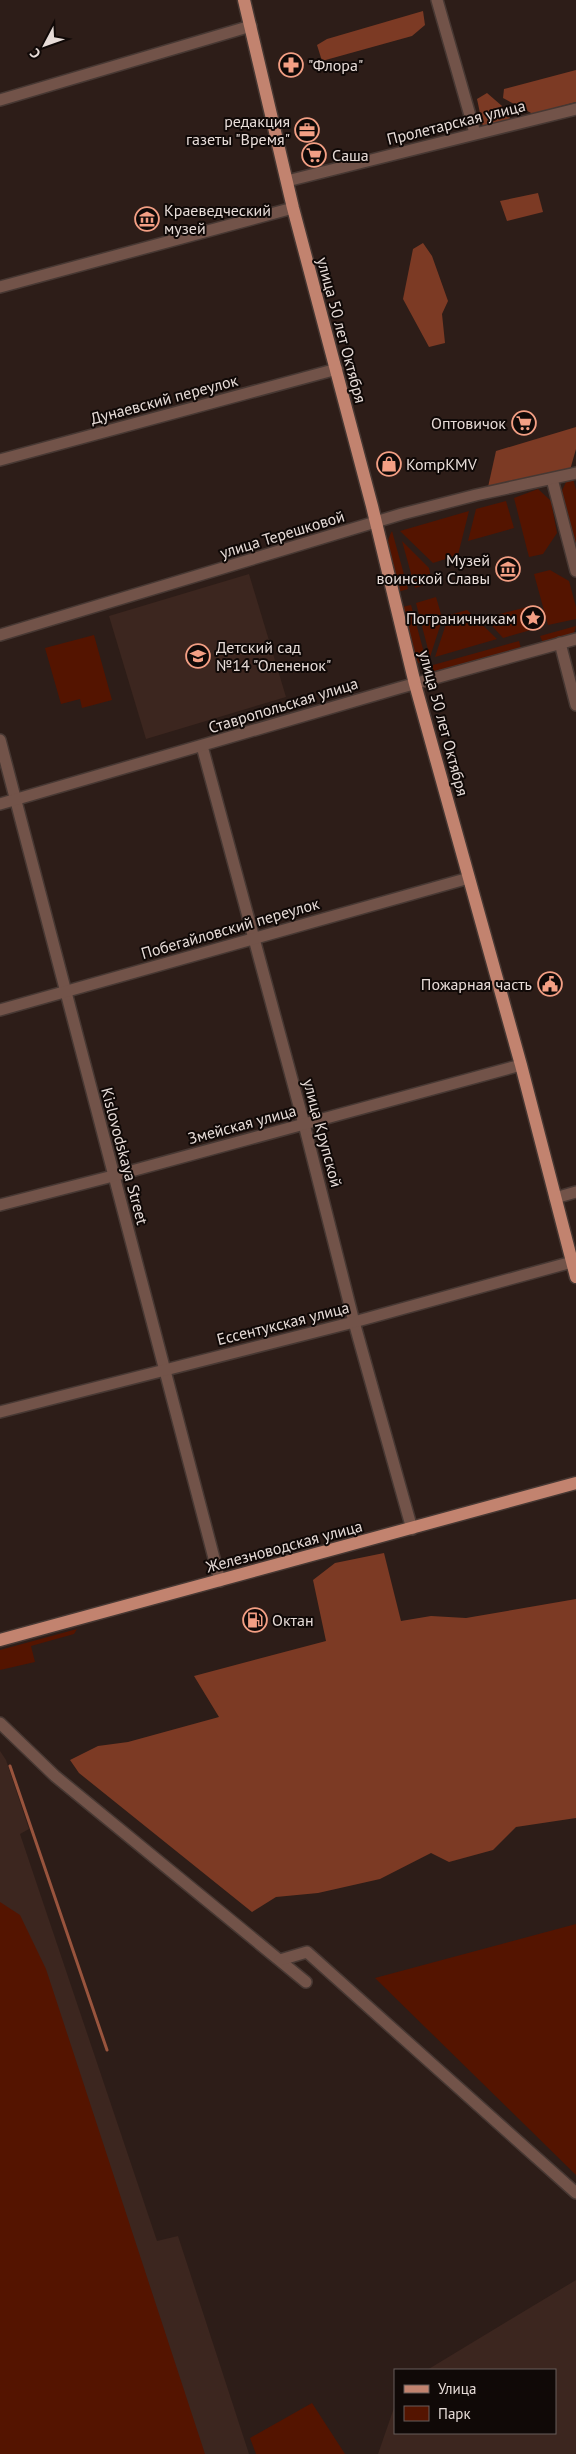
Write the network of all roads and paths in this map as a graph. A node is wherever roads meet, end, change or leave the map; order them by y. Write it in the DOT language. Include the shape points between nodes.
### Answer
graph roads {
  1 [pos="244,0"];
  2 [pos="438,0"];
  3 [pos="251,26"];
  4 [pos="0,100"];
  5 [pos="576,109"];
  6 [pos="475,133"];
  7 [pos="287,181"];
  8 [pos="292,208"];
  9 [pos="0,287"];
  10 [pos="336,370"];
  11 [pos="0,460"];
  12 [pos="576,473"];
  13 [pos="552,480"];
  14 [pos="376,524"];
  15 [pos="576,571"];
  16 [pos="0,635"];
  17 [pos="576,639"];
  18 [pos="560,644"];
  19 [pos="415,684"];
  20 [pos="576,705"];
  21 [pos="0,740"];
  22 [pos="202,746"];
  23 [pos="16,799"];
  24 [pos="0,804"];
  25 [pos="469,878"];
  26 [pos="254,938"];
  27 [pos="66,992"];
  28 [pos="0,1010"];
  29 [pos="521,1065"];
  30 [pos="304,1124"];
  31 [pos="113,1176"];
  32 [pos="576,1192"];
  33 [pos="555,1198"];
  34 [pos="0,1205"];
  35 [pos="572,1262"];
  36 [pos="576,1277"];
  37 [pos="354,1322"];
  38 [pos="166,1370"];
  39 [pos="0,1412"];
  40 [pos="576,1483"];
  41 [pos="412,1529"];
  42 [pos="220,1580"];
  43 [pos="0,1640"];
  44 [pos="0,1723"];
  45 [pos="280,1960"];
  46 [pos="306,1982"];
  47 [pos="576,2193"];
  1 -- 3 [label="main road, улица 50 лет Октября"];
  2 -- 6 [label="street"];
  3 -- 4 [label="street"];
  3 -- 7 [label="main road, улица 50 лет Октября"];
  5 -- 6 [label="street, Пролетарская улица"];
  6 -- 7 [label="street, Пролетарская улица"];
  7 -- 8 [label="main road, улица 50 лет Октября"];
  8 -- 9 [label="street"];
  8 -- 10 [label="main road, улица 50 лет Октября"];
  10 -- 11 [label="street, Дунаевский переулок"];
  10 -- 14 [label="main road, улица 50 лет Октября"];
  12 -- 13 [label="street, улица Терешковой"];
  13 -- 14 [label="street, улица Терешковой" via="476,495"];
  13 -- 15 [label="street"];
  14 -- 16 [label="street, улица Терешковой"];
  14 -- 19 [label="main road, улица 50 лет Октября"];
  17 -- 18 [label="street, Ставропольская улица"];
  18 -- 19 [label="street, Ставропольская улица"];
  18 -- 20 [label="street"];
  19 -- 22 [label="street, Ставропольская улица"];
  19 -- 25 [label="main road, улица 50 лет Октября"];
  21 -- 23 [label="street, Kislovodskaya Street"];
  22 -- 23 [label="street, Ставропольская улица"];
  22 -- 26 [label="street, улица Крупской"];
  23 -- 24 [label="street, Ставропольская улица"];
  23 -- 27 [label="street, Kislovodskaya Street"];
  25 -- 26 [label="street, Побегайловский переулок"];
  25 -- 29 [label="main road, улица 50 лет Октября"];
  26 -- 27 [label="street, Побегайловский переулок"];
  26 -- 30 [label="street, улица Крупской"];
  27 -- 28 [label="street, Побегайловский переулок"];
  27 -- 31 [label="street, Kislovodskaya Street"];
  29 -- 30 [label="street, Змейская улица"];
  29 -- 33 [label="main road, улица 50 лет Октября"];
  30 -- 31 [label="street, Змейская улица"];
  30 -- 37 [label="street, улица Крупской"];
  31 -- 34 [label="street, Змейская улица"];
  31 -- 38 [label="street, Kislovodskaya Street"];
  32 -- 33 [label="street"];
  33 -- 35 [label="main road, улица 50 лет Октября"];
  35 -- 36 [label="main road, улица 50 лет Октября"];
  35 -- 37 [label="street, Ессентукская улица"];
  37 -- 38 [label="street, Ессентукская улица"];
  37 -- 41 [label="street, улица Крупской"];
  38 -- 39 [label="street, Ессентукская улица"];
  38 -- 42 [label="street, Kislovodskaya Street"];
  40 -- 41 [label="main road, Железноводская улица"];
  41 -- 42 [label="main road, Железноводская улица"];
  42 -- 43 [label="main road, Железноводская улица"];
  44 -- 45 [label="street" via="55,1776"];
  45 -- 46 [label="street"];
  45 -- 47 [label="street" via="307,1952"];
}
